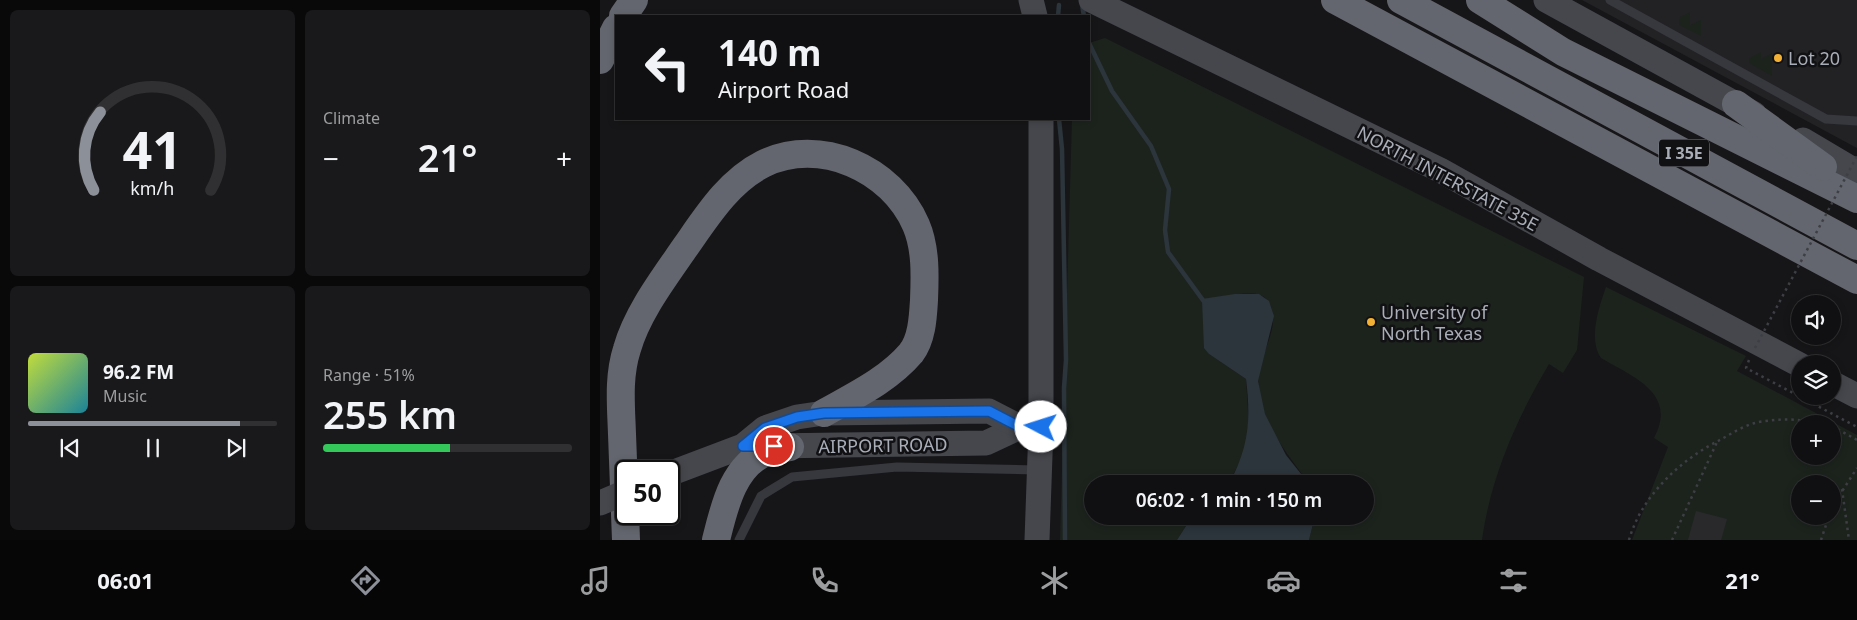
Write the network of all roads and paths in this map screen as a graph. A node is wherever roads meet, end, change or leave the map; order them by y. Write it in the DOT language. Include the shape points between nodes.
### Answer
graph roads {
  1 [pos="634,0"];
  2 [pos="1031,0"];
  3 [pos="1091,0"];
  4 [pos="1316,0"];
  5 [pos="1335,0"];
  6 [pos="1401,0"];
  7 [pos="1414,0"];
  8 [pos="1480,0"];
  9 [pos="1546,0"];
  10 [pos="1610,0"];
  11 [pos="1116,13"];
  12 [pos="624,15"];
  13 [pos="1035,15"];
  14 [pos="1090,20"];
  15 [pos="615,30"];
  16 [pos="1458,30"];
  17 [pos="1441,57"];
  18 [pos="600,60"];
  19 [pos="1736,104"];
  20 [pos="1041,120"];
  21 [pos="1857,121"];
  22 [pos="1854,163"];
  23 [pos="1857,192"];
  24 [pos="1857,199"];
  25 [pos="1857,246"];
  26 [pos="1857,280"];
  27 [pos="1791,360"];
  28 [pos="1841,388"];
  29 [pos="1857,396"];
  30 [pos="824,413"];
  31 [pos="1791,420"];
  32 [pos="1031,427"];
  33 [pos="1857,428"];
  34 [pos="1841,431"];
  35 [pos="1718,440"];
  36 [pos="1857,440"];
  37 [pos="743,446"];
  38 [pos="790,447"];
  39 [pos="1857,468"];
  40 [pos="680,470"];
  41 [pos="1040,470"];
  42 [pos="1842,489"];
  43 [pos="615,496"];
  44 [pos="600,502"];
  45 [pos="1825,525"];
  46 [pos="626,540"];
  47 [pos="716,540"];
  48 [pos="739,540"];
  49 [pos="1037,540"];
  50 [pos="1629,540"];
  51 [pos="1672,540"];
  52 [pos="1820,540"];
  53 [pos="1849,540"];
  1 -- 12 [label="highway"];
  2 -- 13 [label="main road"];
  3 -- 11 [label="main road, NORTH INTERSTATE 35E"];
  4 -- 17 [label="highway"];
  5 -- 17 [label="highway, I 35E"];
  6 -- 16 [label="highway, I 35E"];
  7 -- 16 [label="highway"];
  8 -- 24 [label="highway" via="1564,52"];
  9 -- 19 [label="main road"];
  10 -- 21 [label="lane" via="1826,119"];
  11 -- 14 [label="main road"];
  11 -- 27 [label="main road, NORTH INTERSTATE 35E" via="1440,170"];
  15 -- 18 [label="highway"];
  16 -- 25 [label="highway, I 35E"];
  17 -- 26 [label="highway, I 35E"];
  19 -- 22 [label="main road"];
  19 -- 23 [label="highway"];
  20 -- 32 [label="main road"];
  22 -- 33 [label="path, bridge" via="1746,368"];
  28 -- 29 [label="main road"];
  30 -- 32 [label="main road, AIRPORT ROAD" via="989,411"];
  30 -- 37 [label="main road, AIRPORT ROAD" via="797,417 765,428"];
  30 -- 46 [label="highway" via="877,383 912,352 923,317 923,247 917,226 906,206 876,177 840,157 803,155 764,163 740,178 722,197 664,278 630,341 620,381"];
  31 -- 35 [label="path" via="1758,422"];
  32 -- 38 [label="main road, AIRPORT ROAD" via="986,443"];
  32 -- 41 [label="main road"];
  34 -- 36 [label="path"];
  35 -- 50 [label="path" via="1678,466 1651,496 1633,526"];
  35 -- 51 [label="path"];
  37 -- 38 [label="main road, AIRPORT ROAD"];
  37 -- 40 [label="main road, AIRPORT ROAD"];
  38 -- 47 [label="highway" via="766,452 749,462 735,479"];
  39 -- 42 [label="path"];
  41 -- 48 [label="lane" via="897,467 792,477 762,496"];
  41 -- 49 [label="main road"];
  42 -- 53 [label="path"];
  43 -- 44 [label="main road, bridge"];
  45 -- 52 [label="path"];
}
